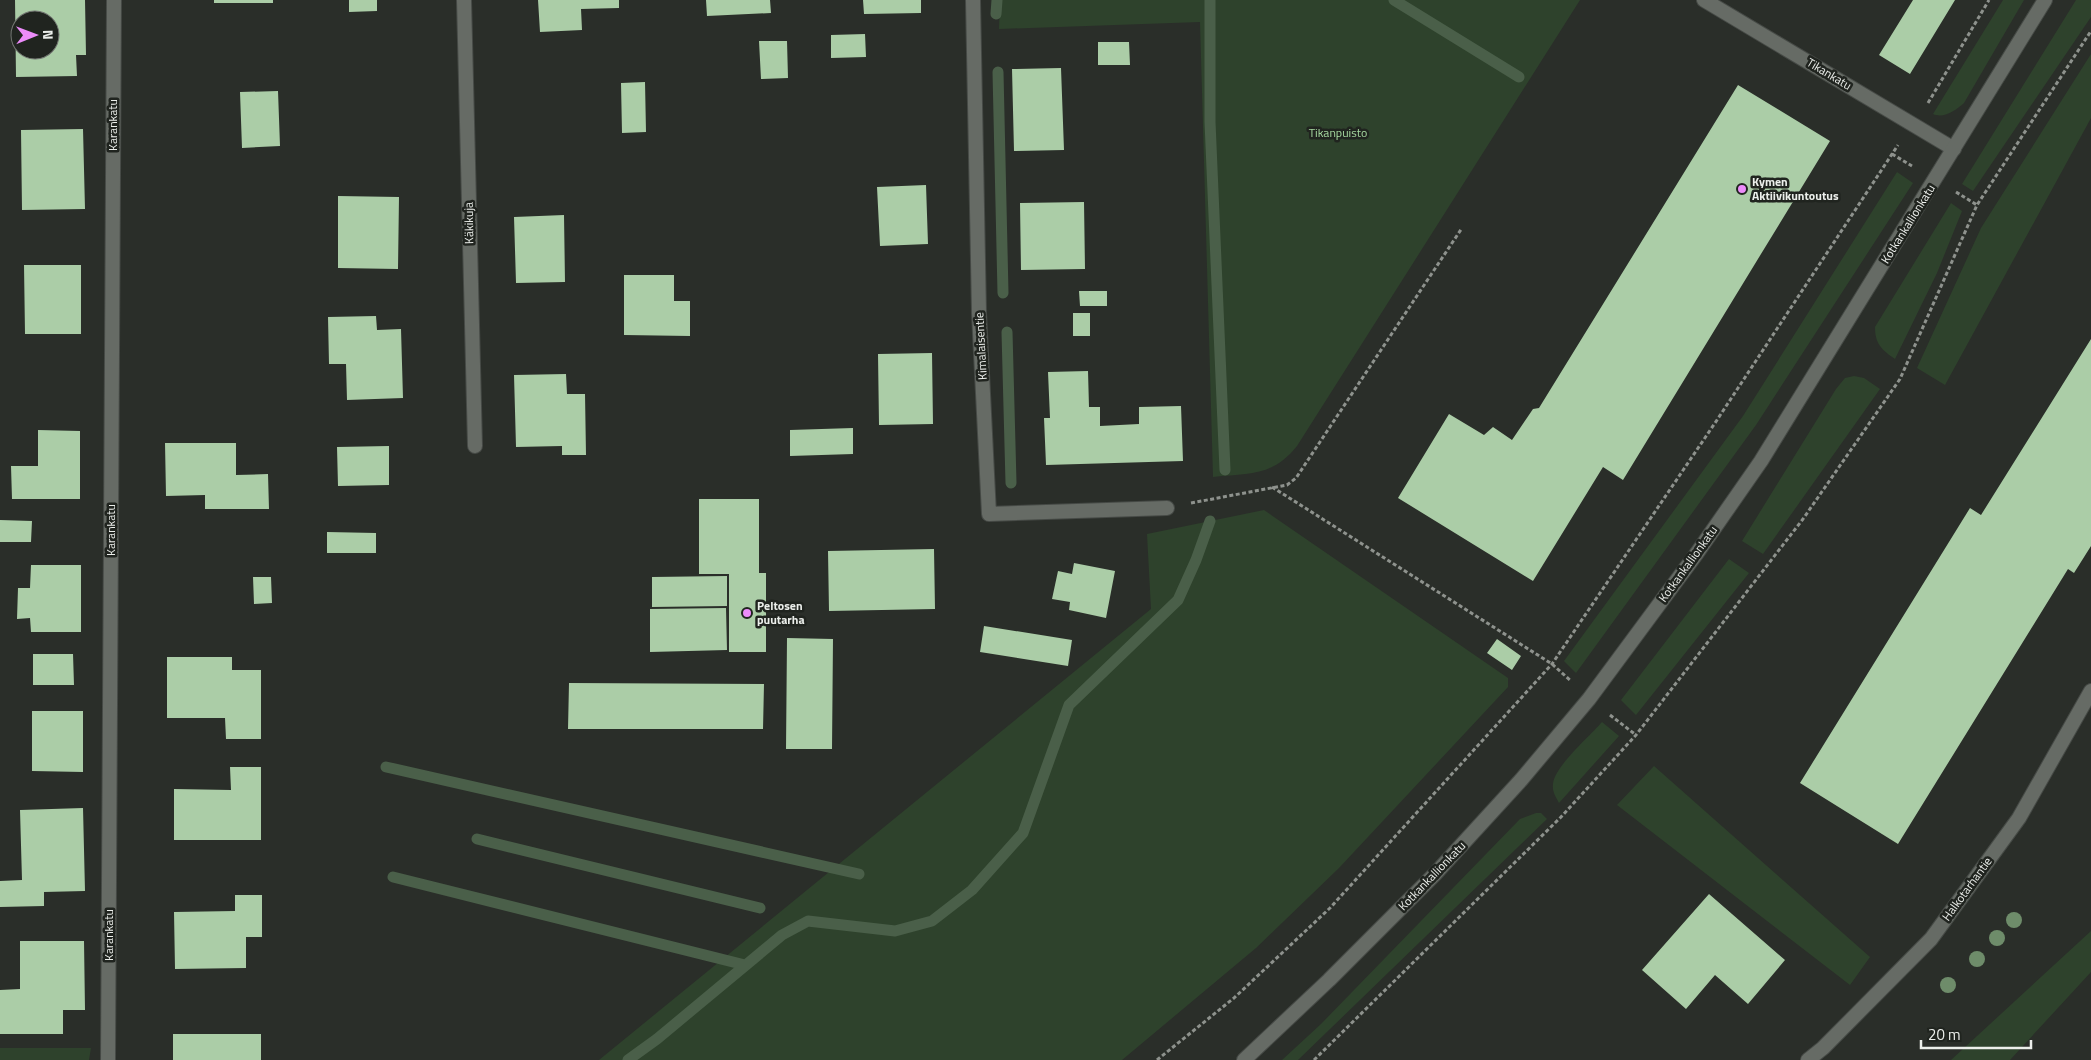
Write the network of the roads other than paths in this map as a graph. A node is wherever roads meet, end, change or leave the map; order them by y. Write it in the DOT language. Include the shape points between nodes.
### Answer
graph roads {
  1 [pos="114,0"];
  2 [pos="464,0"];
  3 [pos="973,0"];
  4 [pos="1704,0"];
  5 [pos="2046,0"];
  6 [pos="1954,149"];
  7 [pos="475,446"];
  8 [pos="1167,508"];
  9 [pos="2091,691"];
  10 [pos="108,1060"];
  11 [pos="1244,1060"];
  12 [pos="1808,1060"];
  1 -- 10 [label="street, Karankatu"];
  2 -- 7 [label="street, Käkikuja"];
  3 -- 8 [label="street, Kimalaisentie" via="979,313 989,514"];
  4 -- 6 [label="street, Tikankatu"];
  5 -- 6 [label="street, Kotkankallionkatu"];
  6 -- 11 [label="street, Kotkankallionkatu" via="1761,461 1590,699 1435,874"];
  9 -- 12 [label="street, Halkotarhantie" via="2019,818 1931,939"];
}
